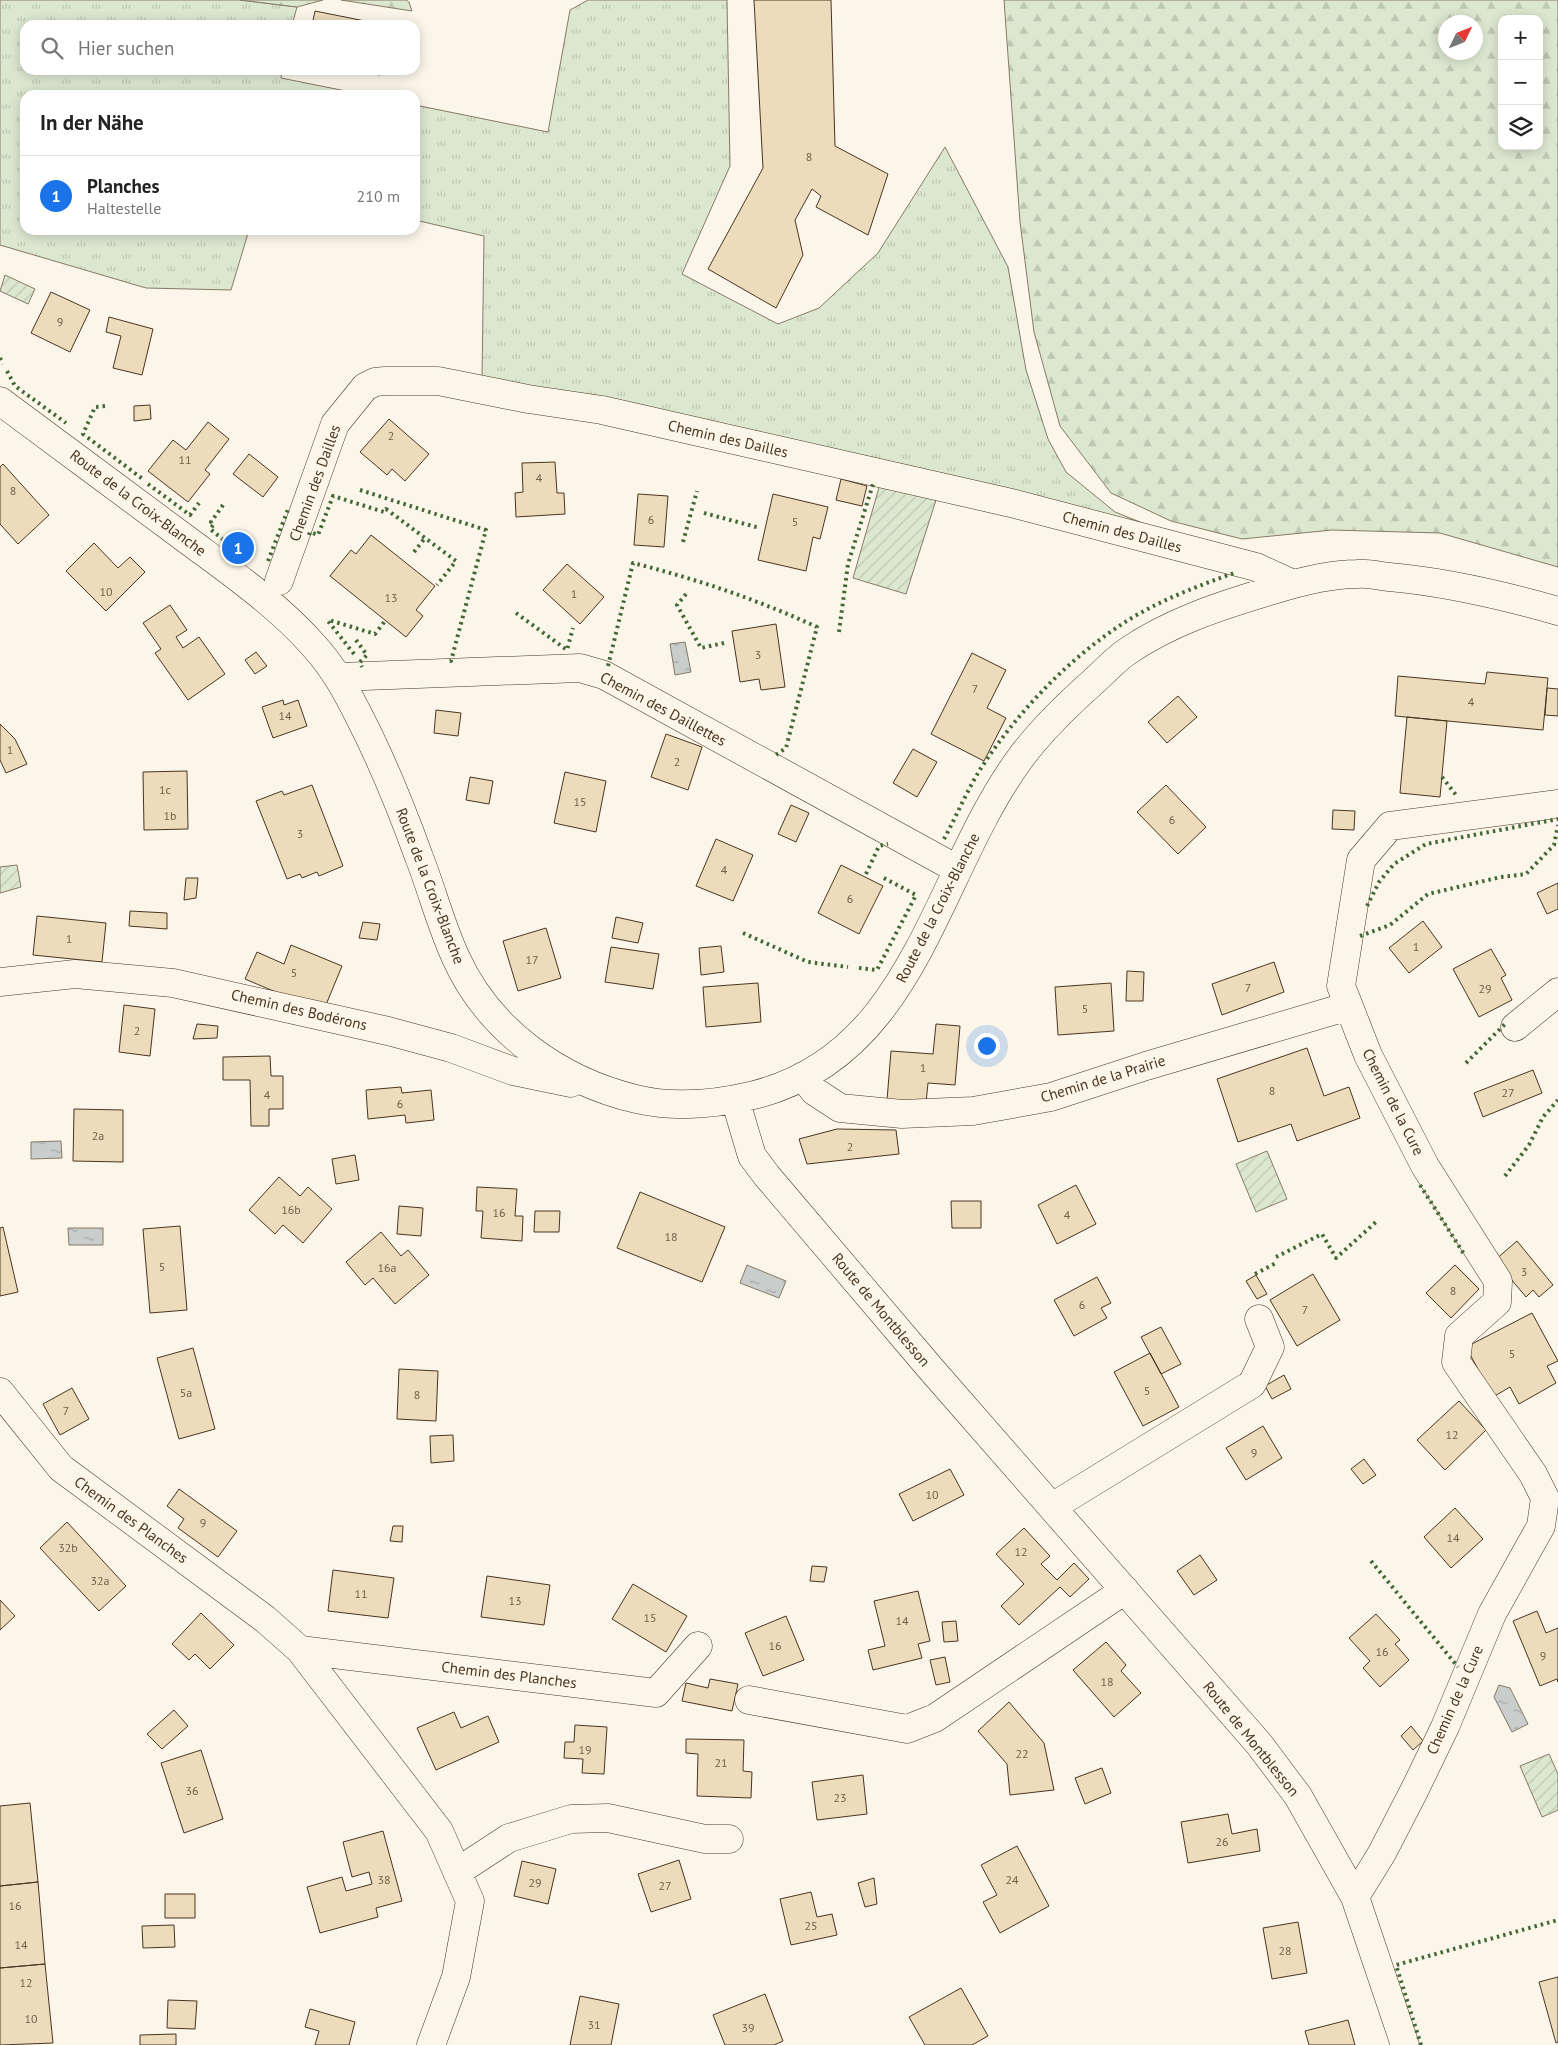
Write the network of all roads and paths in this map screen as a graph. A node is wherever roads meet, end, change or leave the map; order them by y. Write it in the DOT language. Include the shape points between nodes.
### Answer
graph roads {
  1 [pos="0,401"];
  2 [pos="279,581"];
  3 [pos="1292,584"];
  4 [pos="1558,611"];
  5 [pos="339,677"];
  6 [pos="1558,804"];
  7 [pos="957,869"];
  8 [pos="0,982"];
  9 [pos="1558,992"];
  10 [pos="1349,1006"];
  11 [pos="1515,1027"];
  12 [pos="803,1076"];
  13 [pos="592,1086"];
  14 [pos="735,1099"];
  15 [pos="1259,1319"];
  16 [pos="0,1392"];
  17 [pos="1552,1506"];
  18 [pos="1052,1507"];
  19 [pos="1125,1590"];
  20 [pos="698,1646"];
  21 [pos="300,1650"];
  22 [pos="749,1700"];
  23 [pos="729,1839"];
  24 [pos="456,1872"];
  25 [pos="1355,1897"];
  26 [pos="430,2045"];
  27 [pos="1404,2045"];
  1 -- 5 [label="street, Route de la Croix-Blanche" via="280,612 315,646"];
  2 -- 3 [label="street, Chemin des Dailles" via="335,424 352,401 365,387 375,382 438,381 602,410 1011,503 1256,567"];
  3 -- 4 [label="street, Route de la Croix-Blanche" via="1356,573 1432,580"];
  3 -- 7 [label="street, Route de la Croix-Blanche" via="1186,619 1125,654 1058,713 1018,761"];
  5 -- 7 [label="street, Chemin des Daillettes" via="580,668 604,675"];
  5 -- 13 [label="street, Route de la Croix-Blanche" via="377,750 458,961 486,1005 533,1052"];
  6 -- 10 [label="street, Chemin de la Cure" via="1390,826 1361,860 1341,986"];
  7 -- 12 [label="street, Route de la Croix-Blanche" via="914,960 890,999 852,1042 829,1062"];
  8 -- 13 [label="street, Chemin des Bodérons" via="75,974 173,982 388,1031 451,1048 513,1071"];
  9 -- 11 [label="street"];
  10 -- 12 [label="street, Chemin de la Prairie" via="1051,1097 973,1111 902,1114 840,1108 814,1091"];
  10 -- 17 [label="street, Chemin de la Cure" via="1368,1055 1425,1166 1498,1281 1497,1302 1459,1336 1456,1362"];
  12 -- 14 [label="street, Route de la Croix-Blanche" via="768,1091"];
  13 -- 14 [label="street, Route de la Croix-Blanche" via="644,1101 685,1104"];
  14 -- 18 [label="street, Route de Montblesson" via="752,1156 767,1176"];
  15 -- 18 [label="street" via="1270,1347 1252,1384"];
  16 -- 21 [label="street, Chemin des Planches" via="61,1468 264,1619"];
  17 -- 25 [label="street, Chemin de la Cure" via="1492,1614 1415,1790"];
  18 -- 19 [label="street, Route de Montblesson"];
  19 -- 22 [label="street" via="935,1718 907,1729"];
  19 -- 25 [label="street, Route de Montblesson" via="1259,1744 1293,1789"];
  20 -- 21 [label="street, Chemin des Planches" via="656,1693"];
  21 -- 24 [label="street, Chemin des Planches" via="439,1831"];
  23 -- 24 [label="street" via="705,1839 608,1818 571,1819 509,1838"];
  24 -- 26 [label="street, Chemin des Planches" via="470,1901 456,1977"];
  25 -- 27 [label="street, Route de Montblesson"];
}
